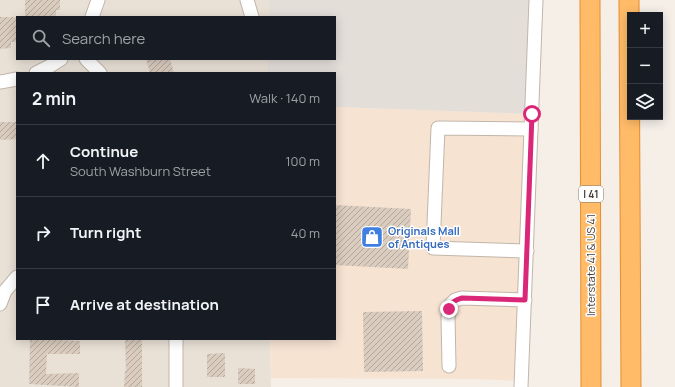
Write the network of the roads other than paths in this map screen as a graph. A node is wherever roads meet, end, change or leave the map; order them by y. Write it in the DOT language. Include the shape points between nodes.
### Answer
graph roads {
  1 [pos="98,0"];
  2 [pos="247,0"];
  3 [pos="536,0"];
  4 [pos="590,0"];
  5 [pos="629,0"];
  6 [pos="92,16"];
  7 [pos="252,16"];
  8 [pos="59,60"];
  9 [pos="87,60"];
  10 [pos="38,72"];
  11 [pos="99,72"];
  12 [pos="16,79"];
  13 [pos="0,82"];
  14 [pos="532,129"];
  15 [pos="527,251"];
  16 [pos="16,278"];
  17 [pos="525,300"];
  18 [pos="0,304"];
  19 [pos="176,340"];
  20 [pos="449,366"];
  21 [pos="176,387"];
  22 [pos="521,387"];
  23 [pos="591,387"];
  24 [pos="631,387"];
  1 -- 6 [label="street"];
  2 -- 7 [label="street"];
  3 -- 14 [label="street"];
  4 -- 23 [label="highway, Interstate 41 & US 41 / I 41"];
  5 -- 24 [label="highway"];
  8 -- 10 [label="street"];
  9 -- 11 [label="street"];
  12 -- 13 [label="street"];
  14 -- 15 [label="street"];
  14 -- 15 [label="street" via="438,128 433,248"];
  15 -- 17 [label="street"];
  16 -- 18 [label="street" via="5,291"];
  17 -- 20 [label="street" via="455,300 451,304 448,317"];
  17 -- 22 [label="street"];
  19 -- 21 [label="street"];
}
